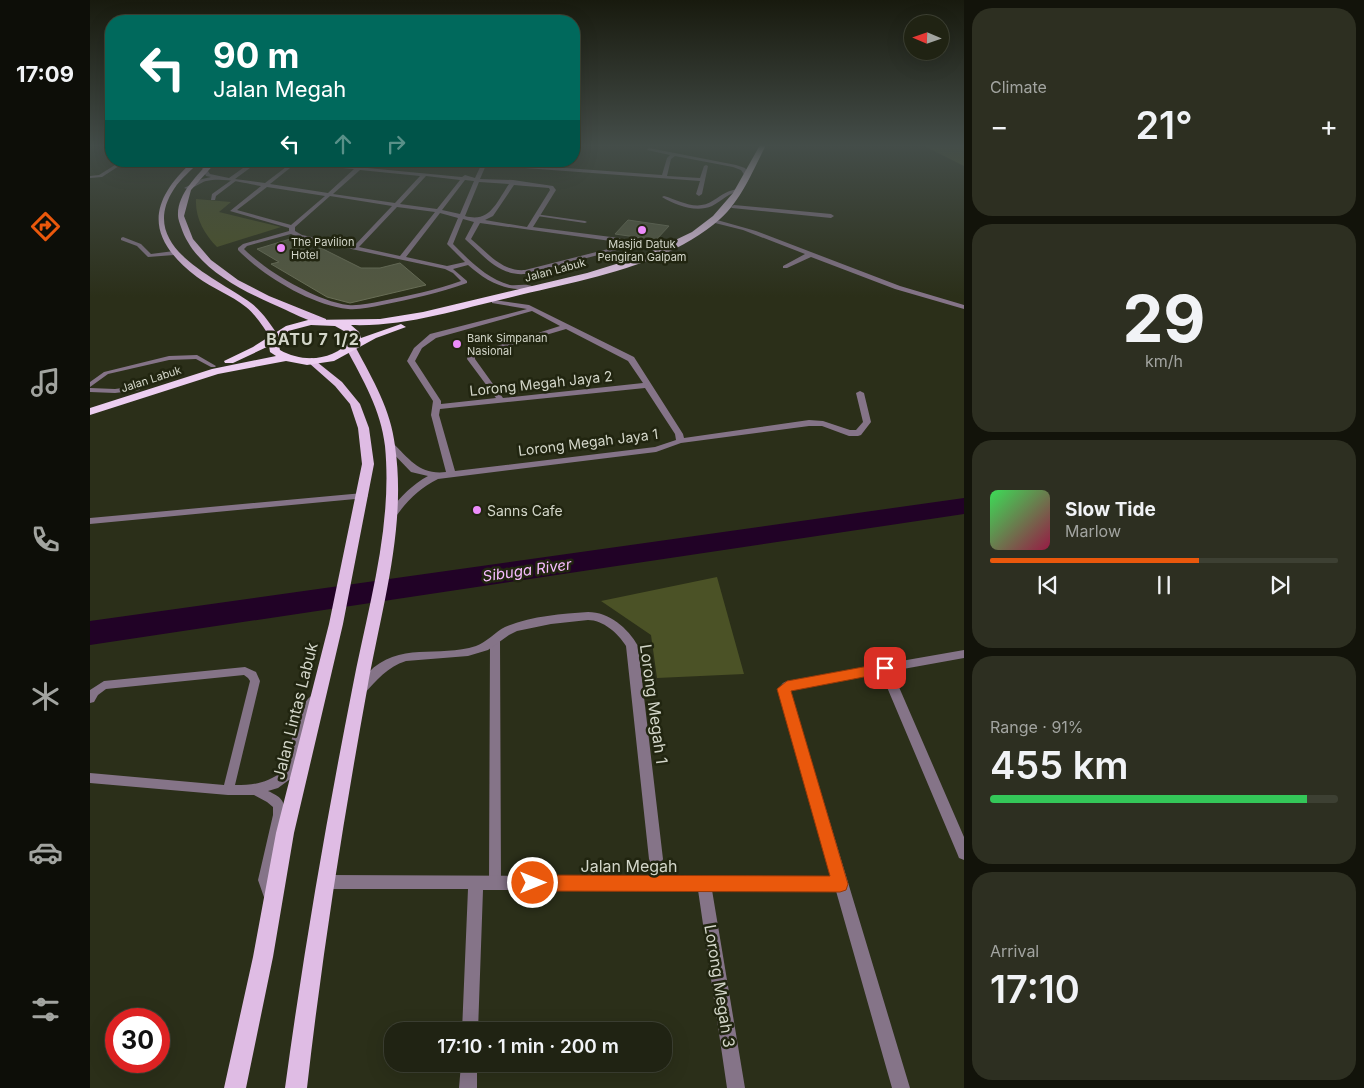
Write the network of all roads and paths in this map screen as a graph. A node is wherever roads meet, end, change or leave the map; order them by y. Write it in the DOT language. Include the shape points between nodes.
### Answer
graph roads {
  1 [pos="167,196"];
  2 [pos="184,196"];
  3 [pos="214,196"];
  4 [pos="253,196"];
  5 [pos="329,196"];
  6 [pos="342,196"];
  7 [pos="405,196"];
  8 [pos="450,196"];
  9 [pos="471,196"];
  10 [pos="504,196"];
  11 [pos="550,196"];
  12 [pos="722,196"];
  13 [pos="735,196"];
  14 [pos="741,196"];
  15 [pos="664,197"];
  16 [pos="213,199"];
  17 [pos="397,205"];
  18 [pos="734,206"];
  19 [pos="438,212"];
  20 [pos="460,216"];
  21 [pos="538,216"];
  22 [pos="831,216"];
  23 [pos="480,221"];
  24 [pos="585,222"];
  25 [pos="716,222"];
  26 [pos="530,227"];
  27 [pos="292,230"];
  28 [pos="123,239"];
  29 [pos="355,248"];
  30 [pos="174,253"];
  31 [pos="811,254"];
  32 [pos="402,258"];
  33 [pos="470,262"];
  34 [pos="785,267"];
  35 [pos="447,268"];
  36 [pos="498,284"];
  37 [pos="552,284"];
  38 [pos="527,293"];
  39 [pos="494,302"];
  40 [pos="964,307"];
  41 [pos="453,308"];
  42 [pos="530,308"];
  43 [pos="323,322"];
  44 [pos="335,322"];
  45 [pos="567,326"];
  46 [pos="275,338"];
  47 [pos="352,347"];
  48 [pos="284,358"];
  49 [pos="312,361"];
  50 [pos="214,369"];
  51 [pos="180,382"];
  52 [pos="649,384"];
  53 [pos="90,385"];
  54 [pos="137,388"];
  55 [pos="90,390"];
  56 [pos="860,393"];
  57 [pos="90,395"];
  58 [pos="109,398"];
  59 [pos="501,400"];
  60 [pos="436,407"];
  61 [pos="92,409"];
  62 [pos="680,441"];
  63 [pos="390,445"];
  64 [pos="451,474"];
  65 [pos="437,476"];
  66 [pos="363,496"];
  67 [pos="391,517"];
  68 [pos="90,521"];
  69 [pos="495,640"];
  70 [pos="964,654"];
  71 [pos="885,668"];
  72 [pos="359,691"];
  73 [pos="318,694"];
  74 [pos="90,699"];
  75 [pos="90,778"];
  76 [pos="228,790"];
  77 [pos="255,790"];
  78 [pos="964,853"];
  79 [pos="656,859"];
  80 [pos="327,882"];
  81 [pos="476,883"];
  82 [pos="495,883"];
  83 [pos="704,884"];
  84 [pos="840,884"];
  85 [pos="272,902"];
  86 [pos="470,1022"];
  87 [pos="469,1072"];
  88 [pos="235,1088"];
  89 [pos="296,1088"];
  90 [pos="468,1088"];
  91 [pos="736,1088"];
  92 [pos="901,1088"];
  1 -- 30 [label="main road" via="161,208 162,230"];
  2 -- 43 [label="main road" via="180,224 195,251 276,305"];
  3 -- 16 [label="lane"];
  4 -- 27 [label="street" via="233,212"];
  5 -- 27 [label="street"];
  6 -- 17 [label="street"];
  7 -- 17 [label="street"];
  8 -- 19 [label="street"];
  9 -- 20 [label="street"];
  10 -- 23 [label="street" via="491,215"];
  11 -- 21 [label="street"];
  12 -- 15 [label="lane" via="705,207 683,205"];
  13 -- 37 [label="highway, Jalan Labuk" via="714,219 677,242 623,264"];
  14 -- 18 [label="highway, Jalan Labuk"];
  17 -- 19 [label="street"];
  17 -- 29 [label="street"];
  18 -- 22 [label="street"];
  18 -- 25 [label="highway, Jalan Labuk"];
  19 -- 20 [label="street"];
  19 -- 32 [label="street"];
  20 -- 23 [label="street"];
  20 -- 33 [label="street" via="450,244"];
  21 -- 24 [label="lane"];
  21 -- 26 [label="street"];
  23 -- 26 [label="street"];
  23 -- 26 [label="street" via="476,223 469,242 503,269 514,273 619,250 627,244 619,240"];
  25 -- 31 [label="street" via="758,232"];
  25 -- 38 [label="highway, Jalan Labuk" via="639,262"];
  27 -- 29 [label="street" via="300,236"];
  27 -- 35 [label="street" via="240,250 259,266 320,300 352,308 465,282"];
  28 -- 30 [label="street" via="139,245 150,256"];
  29 -- 32 [label="street"];
  30 -- 46 [label="main road" via="199,275 254,310"];
  31 -- 34 [label="street"];
  31 -- 40 [label="street" via="868,277"];
  32 -- 35 [label="street"];
  33 -- 35 [label="street"];
  33 -- 36 [label="street"];
  36 -- 37 [label="street" via="516,290"];
  36 -- 41 [label="street" via="499,291 493,296"];
  37 -- 41 [label="highway, Jalan Labuk"];
  38 -- 39 [label="highway, Jalan Labuk"];
  38 -- 42 [label="street" via="524,300"];
  39 -- 42 [label="street, Lorong Megah Jaya 1"];
  39 -- 47 [label="highway, Jalan Labuk" via="384,331"];
  41 -- 44 [label="highway, Jalan Labuk" via="393,321"];
  42 -- 45 [label="street, Lorong Megah Jaya 1"];
  42 -- 60 [label="street" via="426,340 412,356 412,361 437,401"];
  43 -- 44 [label="highway, Jalan Labuk"];
  43 -- 46 [label="highway, Jalan Labuk" via="300,324"];
  44 -- 47 [label="highway" via="356,334"];
  45 -- 52 [label="street, Lorong Megah Jaya 1" via="631,359"];
  45 -- 59 [label="street" via="472,355"];
  46 -- 48 [label="highway" via="273,349"];
  46 -- 50 [label="highway, Jalan Labuk"];
  47 -- 49 [label="highway, Jalan Labuk" via="338,356"];
  47 -- 63 [label="main road" via="380,403"];
  48 -- 49 [label="highway, Jalan Labuk"];
  48 -- 50 [label="highway"];
  49 -- 66 [label="main road, Jalan Lintas Labuk" via="347,390 362,419 368,464"];
  50 -- 51 [label="highway, Jalan Labuk"];
  50 -- 53 [label="lane" via="196,357 169,358 106,372"];
  50 -- 54 [label="highway"];
  51 -- 58 [label="highway" via="123,398"];
  51 -- 61 [label="highway, Jalan Labuk"];
  52 -- 59 [label="street, Lorong Megah Jaya 2"];
  52 -- 62 [label="street, Lorong Megah Jaya 1"];
  54 -- 55 [label="street"];
  54 -- 58 [label="highway"];
  56 -- 62 [label="street" via="867,422 858,433 809,423"];
  57 -- 58 [label="street"];
  58 -- 61 [label="highway"];
  59 -- 60 [label="street, Lorong Megah Jaya 2"];
  60 -- 64 [label="street" via="435,415"];
  62 -- 64 [label="street, Lorong Megah Jaya 1" via="656,449"];
  63 -- 65 [label="street, Lorong Megah Jaya 1" via="414,470"];
  63 -- 67 [label="main road"];
  64 -- 65 [label="street, Lorong Megah Jaya 1"];
  65 -- 67 [label="street, Lorong Megah Jaya 1" via="413,488"];
  66 -- 68 [label="street"];
  66 -- 73 [label="main road, Jalan Lintas Labuk"];
  67 -- 72 [label="main road"];
  69 -- 72 [label="street" via="466,652 403,657 391,661"];
  69 -- 79 [label="street, Lorong Megah 1" via="520,626 587,615 598,618 630,640"];
  69 -- 82 [label="lane"];
  70 -- 71 [label="street"];
  71 -- 78 [label="street"];
  71 -- 84 [label="street" via="784,689"];
  72 -- 80 [label="main road"];
  73 -- 77 [label="lane" via="306,710 289,774 274,784"];
  73 -- 85 [label="main road, Jalan Lintas Labuk"];
  74 -- 76 [label="lane" via="104,685 245,671 252,675 255,681"];
  75 -- 76 [label="lane"];
  76 -- 77 [label="lane"];
  77 -- 85 [label="lane" via="279,805 264,880"];
  80 -- 81 [label="street, Jalan Megah"];
  80 -- 89 [label="main road" via="308,991"];
  81 -- 82 [label="street, Jalan Megah"];
  81 -- 86 [label="street"];
  82 -- 83 [label="street, Jalan Megah"];
  83 -- 84 [label="street, Jalan Megah"];
  83 -- 91 [label="street, Lorong Megah 3"];
  84 -- 92 [label="street"];
  85 -- 88 [label="main road, Jalan Lintas Labuk"];
  87 -- 90 [label="street"];
}
